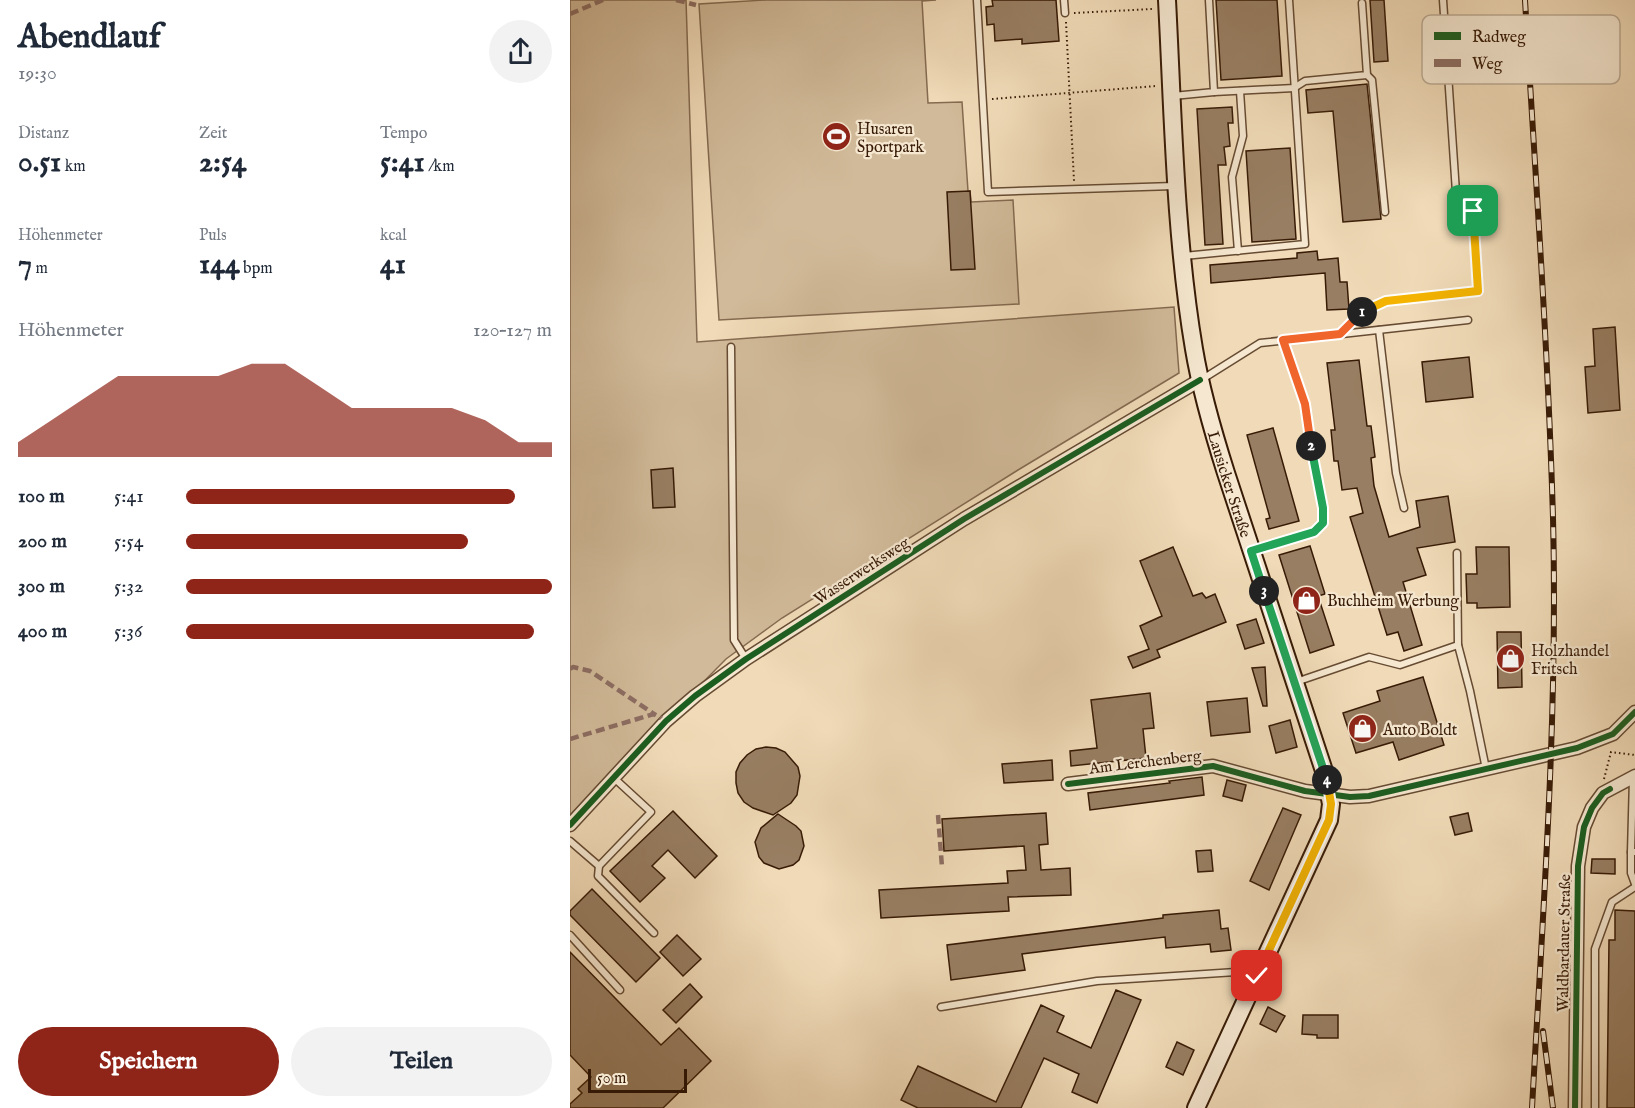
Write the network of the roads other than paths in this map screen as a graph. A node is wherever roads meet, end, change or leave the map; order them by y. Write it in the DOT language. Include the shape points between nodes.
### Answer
graph roads {
  1 [pos="977,0"];
  2 [pos="1064,0"];
  3 [pos="1209,0"];
  4 [pos="1289,0"];
  5 [pos="1443,0"];
  6 [pos="1362,3"];
  7 [pos="1167,4"];
  8 [pos="1065,13"];
  9 [pos="1444,15"];
  10 [pos="1367,75"];
  11 [pos="1449,84"];
  12 [pos="1294,88"];
  13 [pos="1172,90"];
  14 [pos="1240,91"];
  15 [pos="1214,92"];
  16 [pos="1178,186"];
  17 [pos="1385,212"];
  18 [pos="1238,251"];
  19 [pos="1183,256"];
  20 [pos="1468,320"];
  21 [pos="1379,330"];
  22 [pos="1340,334"];
  23 [pos="1283,340"];
  24 [pos="731,347"];
  25 [pos="1200,380"];
  26 [pos="1404,507"];
  27 [pos="1251,551"];
  28 [pos="1457,554"];
  29 [pos="1458,645"];
  30 [pos="746,660"];
  31 [pos="1294,683"];
  32 [pos="1634,717"];
  33 [pos="1486,770"];
  34 [pos="1634,777"];
  35 [pos="614,778"];
  36 [pos="1068,784"];
  37 [pos="1331,795"];
  38 [pos="570,825"];
  39 [pos="570,841"];
  40 [pos="1633,852"];
  41 [pos="599,866"];
  42 [pos="1635,886"];
  43 [pos="654,933"];
  44 [pos="570,935"];
  45 [pos="1257,976"];
  46 [pos="620,990"];
  47 [pos="941,1007"];
  48 [pos="1196,1108"];
  49 [pos="1575,1108"];
  50 [pos="1594,1108"];
  1 -- 16 [label="lane" via="988,192"];
  2 -- 8 [label="lane"];
  3 -- 15 [label="lane"];
  4 -- 12 [label="lane"];
  5 -- 9 [label="lane"];
  6 -- 10 [label="lane"];
  7 -- 13 [label="main road, Lausicker Straße"];
  10 -- 12 [label="lane" via="1305,81"];
  10 -- 17 [label="lane" via="1372,80"];
  11 -- 22 [label="lane" via="1457,207 1473,211 1478,291 1386,301 1359,314"];
  12 -- 14 [label="lane"];
  12 -- 18 [label="lane" via="1305,244"];
  13 -- 15 [label="lane"];
  13 -- 16 [label="main road, Lausicker Straße"];
  14 -- 15 [label="lane"];
  14 -- 18 [label="lane" via="1243,136 1232,177"];
  16 -- 19 [label="main road, Lausicker Straße"];
  18 -- 19 [label="lane"];
  19 -- 25 [label="main road, Lausicker Straße"];
  20 -- 21 [label="lane"];
  21 -- 22 [label="lane"];
  21 -- 26 [label="lane" via="1396,473"];
  22 -- 23 [label="lane"];
  23 -- 25 [label="lane" via="1260,343"];
  23 -- 27 [label="lane" via="1305,404 1323,523 1314,532"];
  24 -- 30 [label="lane" via="734,640"];
  25 -- 27 [label="main road, Lausicker Straße"];
  25 -- 30 [label="street, Wasserwerksweg" via="964,519"];
  27 -- 31 [label="main road, Lausicker Straße"];
  28 -- 29 [label="lane"];
  29 -- 31 [label="lane" via="1400,665 1369,657"];
  29 -- 33 [label="lane"];
  30 -- 35 [label="street, Wasserwerksweg" via="666,721"];
  31 -- 37 [label="main road, Lausicker Straße"];
  32 -- 33 [label="street, Am Lerchenberg" via="1613,734 1577,748"];
  33 -- 37 [label="street, Am Lerchenberg" via="1369,796"];
  34 -- 40 [label="lane"];
  34 -- 49 [label="street, Waldbardauer Straße" via="1603,793 1584,826 1578,866"];
  35 -- 38 [label="street, Wasserwerksweg"];
  35 -- 41 [label="lane" via="651,812"];
  36 -- 37 [label="street, Am Lerchenberg" via="1213,766"];
  37 -- 45 [label="main road, Lausicker Straße" via="1329,820"];
  39 -- 41 [label="lane"];
  40 -- 42 [label="lane" via="1631,873"];
  41 -- 43 [label="lane" via="598,876"];
  42 -- 50 [label="lane" via="1612,902 1595,949"];
  44 -- 46 [label="lane"];
  45 -- 47 [label="lane" via="1236,972 1097,981"];
  45 -- 48 [label="main road, Lausicker Straße"];
}
